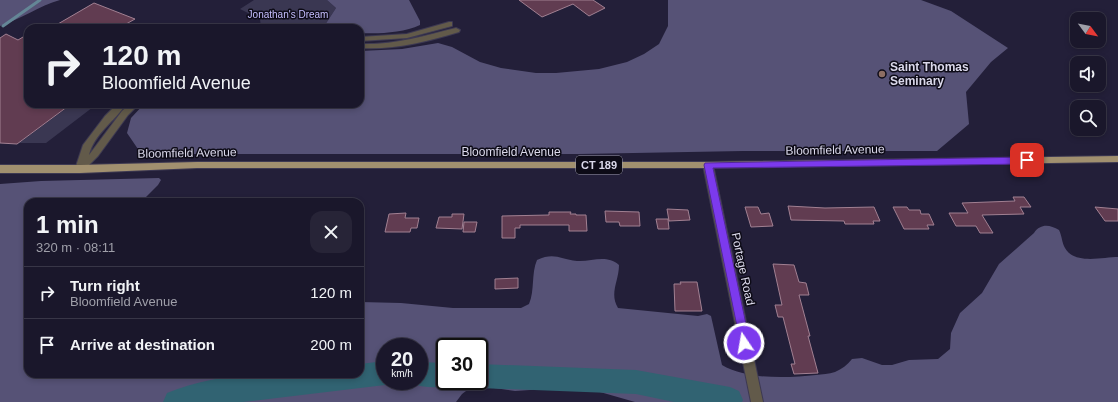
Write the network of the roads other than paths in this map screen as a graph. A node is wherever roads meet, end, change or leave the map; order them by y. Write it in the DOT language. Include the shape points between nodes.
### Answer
graph roads {
  1 [pos="449,24"];
  2 [pos="456,30"];
  3 [pos="364,39"];
  4 [pos="364,46"];
  5 [pos="118,108"];
  6 [pos="131,108"];
  7 [pos="1118,159"];
  8 [pos="708,165"];
  9 [pos="80,168"];
  10 [pos="0,169"];
  11 [pos="757,402"];
  1 -- 3 [label="street" via="407,36"];
  2 -- 4 [label="street" via="424,40"];
  5 -- 9 [label="street" via="86,147"];
  6 -- 9 [label="street" via="95,154"];
  7 -- 8 [label="main road, Bloomfield Avenue / CT 189"];
  8 -- 9 [label="main road, Bloomfield Avenue / CT 189" via="197,165"];
  8 -- 11 [label="street, Portage Road"];
  9 -- 10 [label="main road, Bloomfield Avenue / CT 189"];
}
